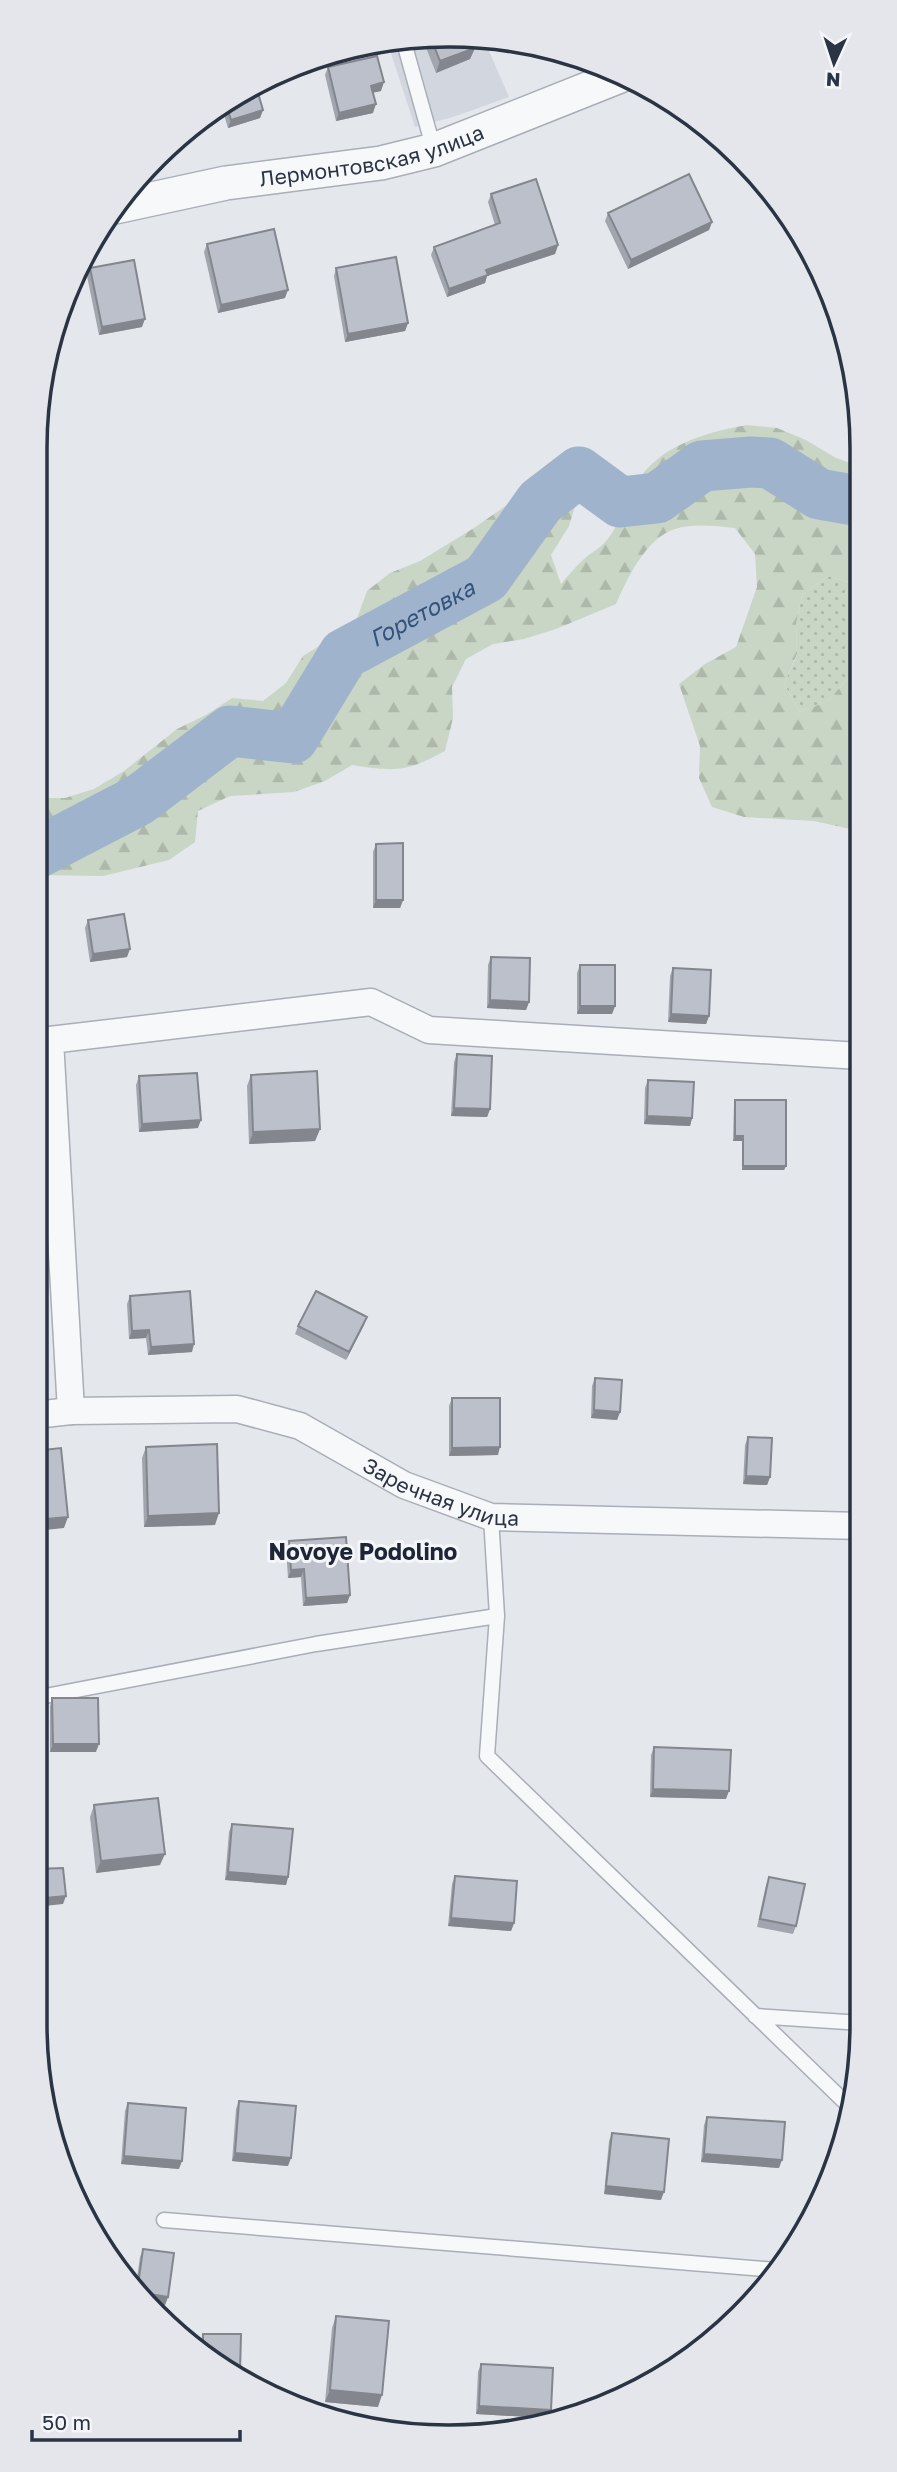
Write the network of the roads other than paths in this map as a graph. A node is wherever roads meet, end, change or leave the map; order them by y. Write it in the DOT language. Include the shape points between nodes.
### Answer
graph roads {
  1 [pos="405,50"];
  2 [pos="608,81"];
  3 [pos="434,150"];
  4 [pos="130,204"];
  5 [pos="850,1055"];
  6 [pos="71,1411"];
  7 [pos="47,1414"];
  8 [pos="491,1517"];
  9 [pos="850,1526"];
  10 [pos="497,1616"];
  11 [pos="47,1696"];
  12 [pos="755,2016"];
  13 [pos="850,2022"];
  14 [pos="842,2100"];
  15 [pos="164,2220"];
  16 [pos="766,2269"];
  1 -- 3 [label="lane"];
  2 -- 3 [label="street, Лермонтовская улица"];
  3 -- 4 [label="street, Лермонтовская улица" via="381,163 226,183"];
  5 -- 6 [label="street" via="429,1030 371,1002 50,1040"];
  6 -- 7 [label="street, Заречная улица"];
  6 -- 8 [label="street, Заречная улица" via="237,1409 300,1426 404,1485"];
  8 -- 9 [label="street, Заречная улица"];
  8 -- 10 [label="lane"];
  10 -- 11 [label="lane" via="316,1644"];
  10 -- 12 [label="lane" via="487,1756"];
  12 -- 13 [label="lane"];
  12 -- 14 [label="lane"];
  15 -- 16 [label="lane"];
}
